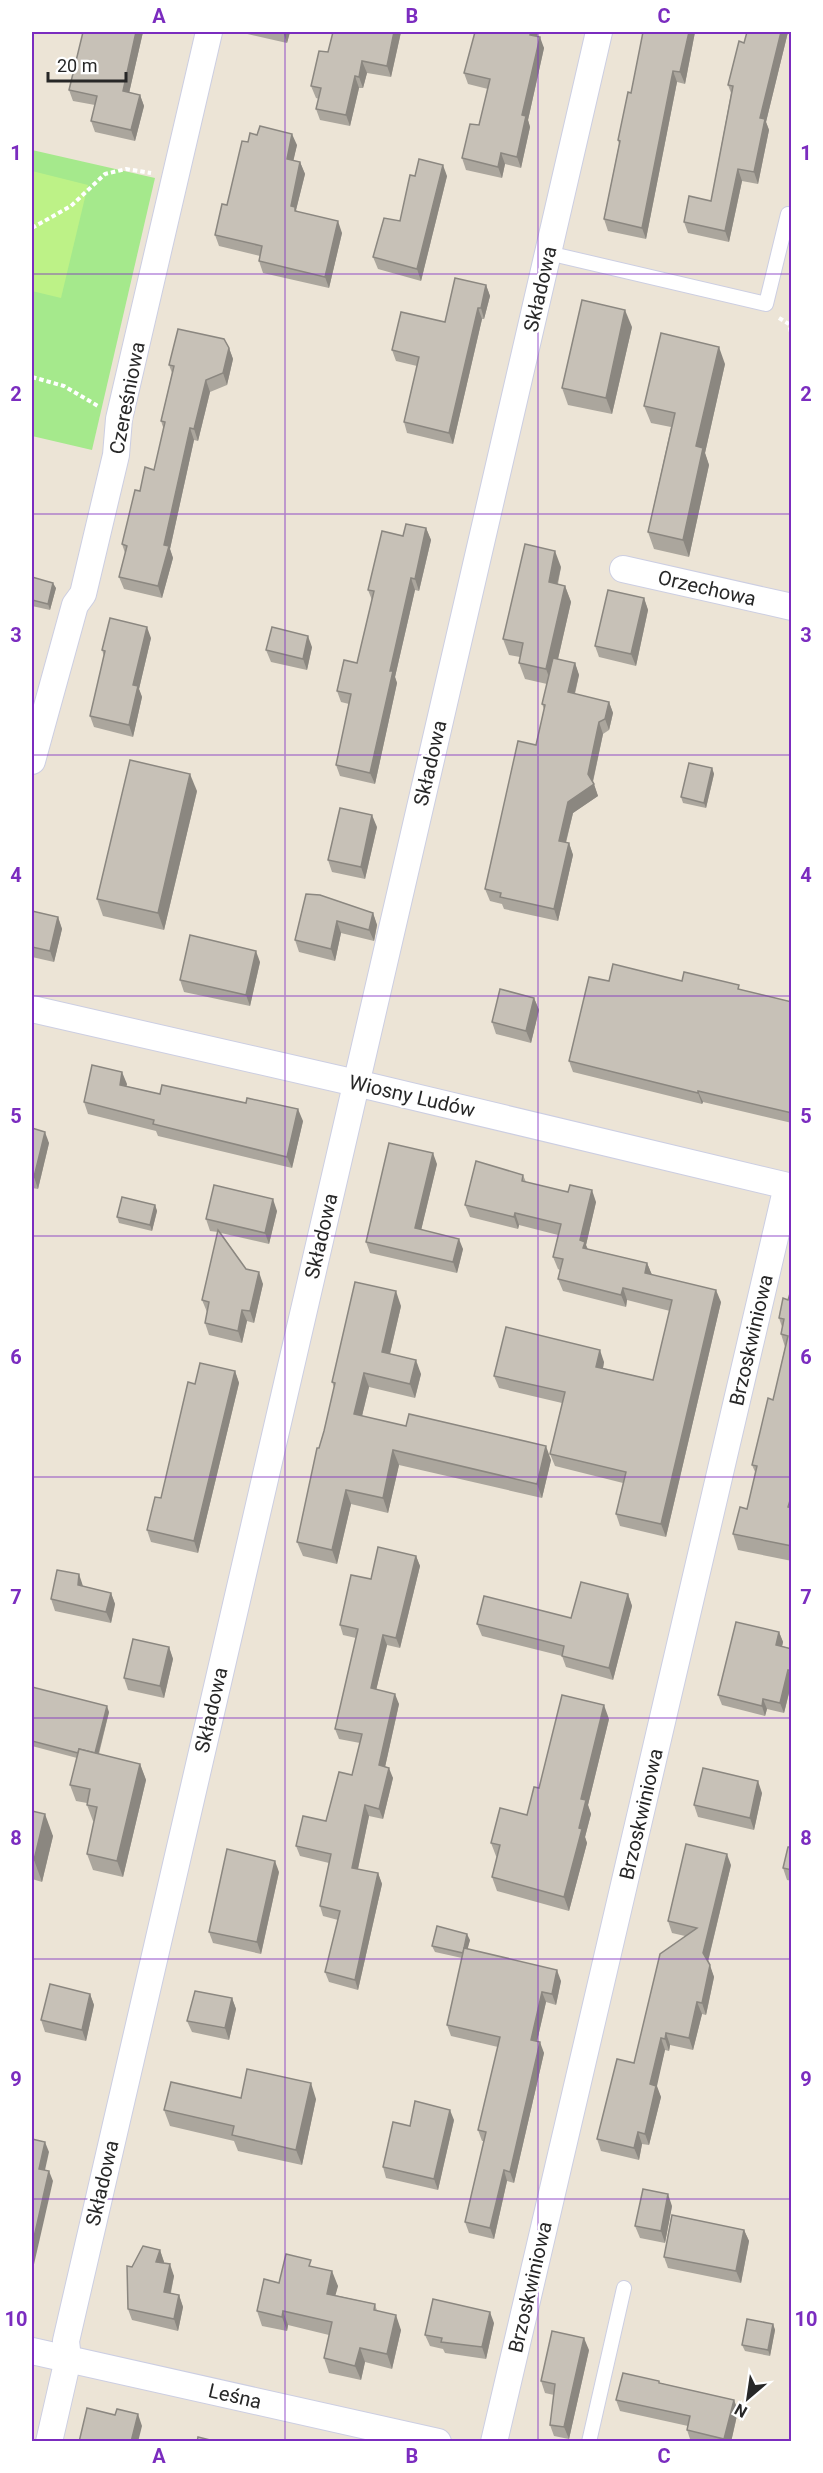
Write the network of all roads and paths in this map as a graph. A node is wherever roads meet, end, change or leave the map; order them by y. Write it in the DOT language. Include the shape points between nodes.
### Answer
graph roads {
  1 [pos="209,32"];
  2 [pos="599,32"];
  3 [pos="175,175"];
  4 [pos="788,214"];
  5 [pos="32,228"];
  6 [pos="548,253"];
  7 [pos="32,377"];
  8 [pos="119,418"];
  9 [pos="624,568"];
  10 [pos="792,607"];
  11 [pos="32,761"];
  12 [pos="32,1009"];
  13 [pos="356,1083"];
  14 [pos="789,1186"];
  15 [pos="624,2288"];
  16 [pos="32,2351"];
  17 [pos="68,2359"];
  18 [pos="49,2442"];
  19 [pos="438,2442"];
  20 [pos="494,2442"];
  21 [pos="589,2442"];
  1 -- 3 [label="street, Czereśniowa"];
  2 -- 6 [label="street, Składowa"];
  3 -- 5 [label="path" via="126,169 105,174 71,206"];
  3 -- 8 [label="street, Czereśniowa"];
  4 -- 6 [label="lane" via="766,304"];
  6 -- 13 [label="street, Składowa"];
  7 -- 8 [label="path" via="64,386"];
  8 -- 11 [label="street, Czereśniowa" via="116,455 83,594 75,605"];
  9 -- 10 [label="street, Orzechowa"];
  12 -- 13 [label="street, Wiosny Ludów"];
  13 -- 14 [label="street, Wiosny Ludów"];
  13 -- 17 [label="street, Składowa" via="66,2341"];
  14 -- 20 [label="street, Brzoskwiniowa"];
  15 -- 21 [label="lane"];
  16 -- 17 [label="street, Leśna"];
  17 -- 18 [label="street, Składowa"];
  17 -- 19 [label="street, Leśna"];
}
